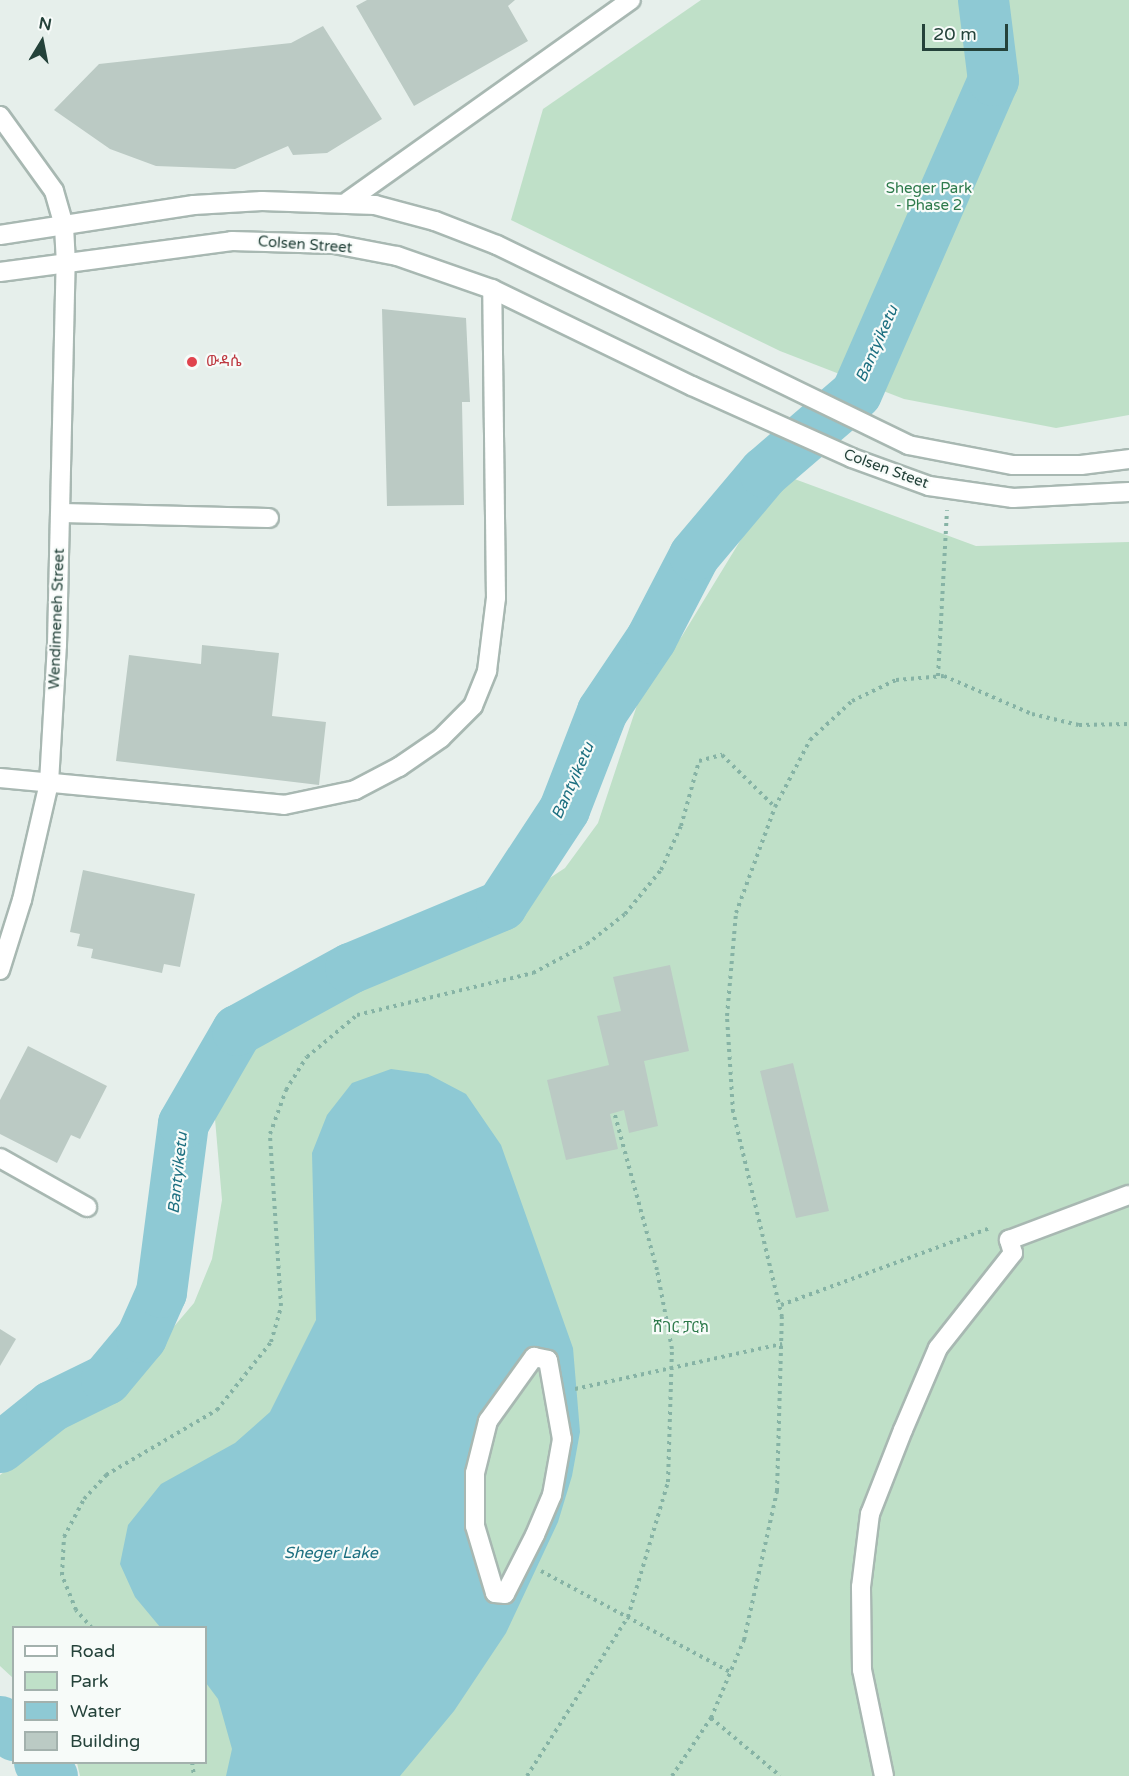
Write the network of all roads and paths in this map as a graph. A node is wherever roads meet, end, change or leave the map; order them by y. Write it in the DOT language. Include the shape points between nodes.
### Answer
graph roads {
  1 [pos="631,0"];
  2 [pos="0,116"];
  3 [pos="348,201"];
  4 [pos="64,226"];
  5 [pos="0,235"];
  6 [pos="66,262"];
  7 [pos="0,272"];
  8 [pos="492,290"];
  9 [pos="692,386"];
  10 [pos="1129,459"];
  11 [pos="948,489"];
  12 [pos="1129,492"];
  13 [pos="61,513"];
  14 [pos="269,518"];
  15 [pos="938,676"];
  16 [pos="1129,724"];
  17 [pos="0,778"];
  18 [pos="49,783"];
  19 [pos="775,807"];
  20 [pos="0,970"];
  21 [pos="615,1115"];
  22 [pos="0,1158"];
  23 [pos="1129,1195"];
  24 [pos="87,1207"];
  25 [pos="994,1227"];
  26 [pos="780,1305"];
  27 [pos="782,1344"];
  28 [pos="534,1358"];
  29 [pos="672,1368"];
  30 [pos="577,1388"];
  31 [pos="538,1570"];
  32 [pos="628,1617"];
  33 [pos="90,1626"];
  34 [pos="730,1672"];
  35 [pos="711,1718"];
  36 [pos="527,1776"];
  37 [pos="672,1776"];
  38 [pos="780,1776"];
  39 [pos="884,1776"];
  1 -- 3 [label="street"];
  2 -- 4 [label="street, Wendimeneh Street" via="54,191"];
  3 -- 4 [label="street" via="194,205"];
  3 -- 10 [label="street" via="435,220 497,244 908,445 1013,465 1081,465"];
  4 -- 5 [label="street"];
  4 -- 6 [label="street, Wendimeneh Street"];
  6 -- 7 [label="street, Colsen Street"];
  6 -- 8 [label="street, Colsen Street" via="232,241 334,244 398,256"];
  6 -- 13 [label="street, Wendimeneh Street"];
  8 -- 9 [label="street, Colsen Street"];
  8 -- 18 [label="street" via="496,598 487,671 474,706 441,738 399,767 355,790 284,805"];
  9 -- 11 [label="street, Colsen Steet" via="852,458"];
  11 -- 12 [label="street, Colsen Steet" via="1013,498"];
  11 -- 15 [label="path"];
  13 -- 14 [label="street"];
  13 -- 18 [label="street, Wendimeneh Street"];
  15 -- 16 [label="path" via="1032,714 1079,725"];
  15 -- 19 [label="path" via="896,680 852,701 810,740"];
  17 -- 18 [label="street"];
  18 -- 20 [label="street, Wendimeneh Street" via="22,900"];
  19 -- 26 [label="path" via="736,913 727,1016 733,1112"];
  19 -- 33 [label="path" via="722,755 699,761 681,826 661,870 625,914 586,944 534,972 357,1015 307,1057 286,1090 270,1134 280,1306 271,1342 217,1410 106,1475 84,1499 64,1537 62,1575 76,1610"];
  21 -- 29 [label="path" via="661,1290"];
  22 -- 24 [label="street"];
  23 -- 39 [label="street" via="1009,1240 1013,1253 938,1348 907,1419 870,1514 861,1587 862,1670"];
  25 -- 26 [label="path"];
  26 -- 27 [label="path"];
  27 -- 29 [label="path"];
  27 -- 34 [label="path" via="777,1491 761,1576"];
  28 -- 28 [label="street" via="488,1421 475,1473 475,1526 495,1593 506,1594 535,1535 552,1495 562,1439 548,1360"];
  29 -- 30 [label="path"];
  29 -- 32 [label="path" via="668,1482"];
  31 -- 32 [label="path"];
  32 -- 34 [label="path"];
  32 -- 36 [label="path"];
  34 -- 35 [label="path"];
  35 -- 37 [label="path"];
  35 -- 38 [label="path"];
}
